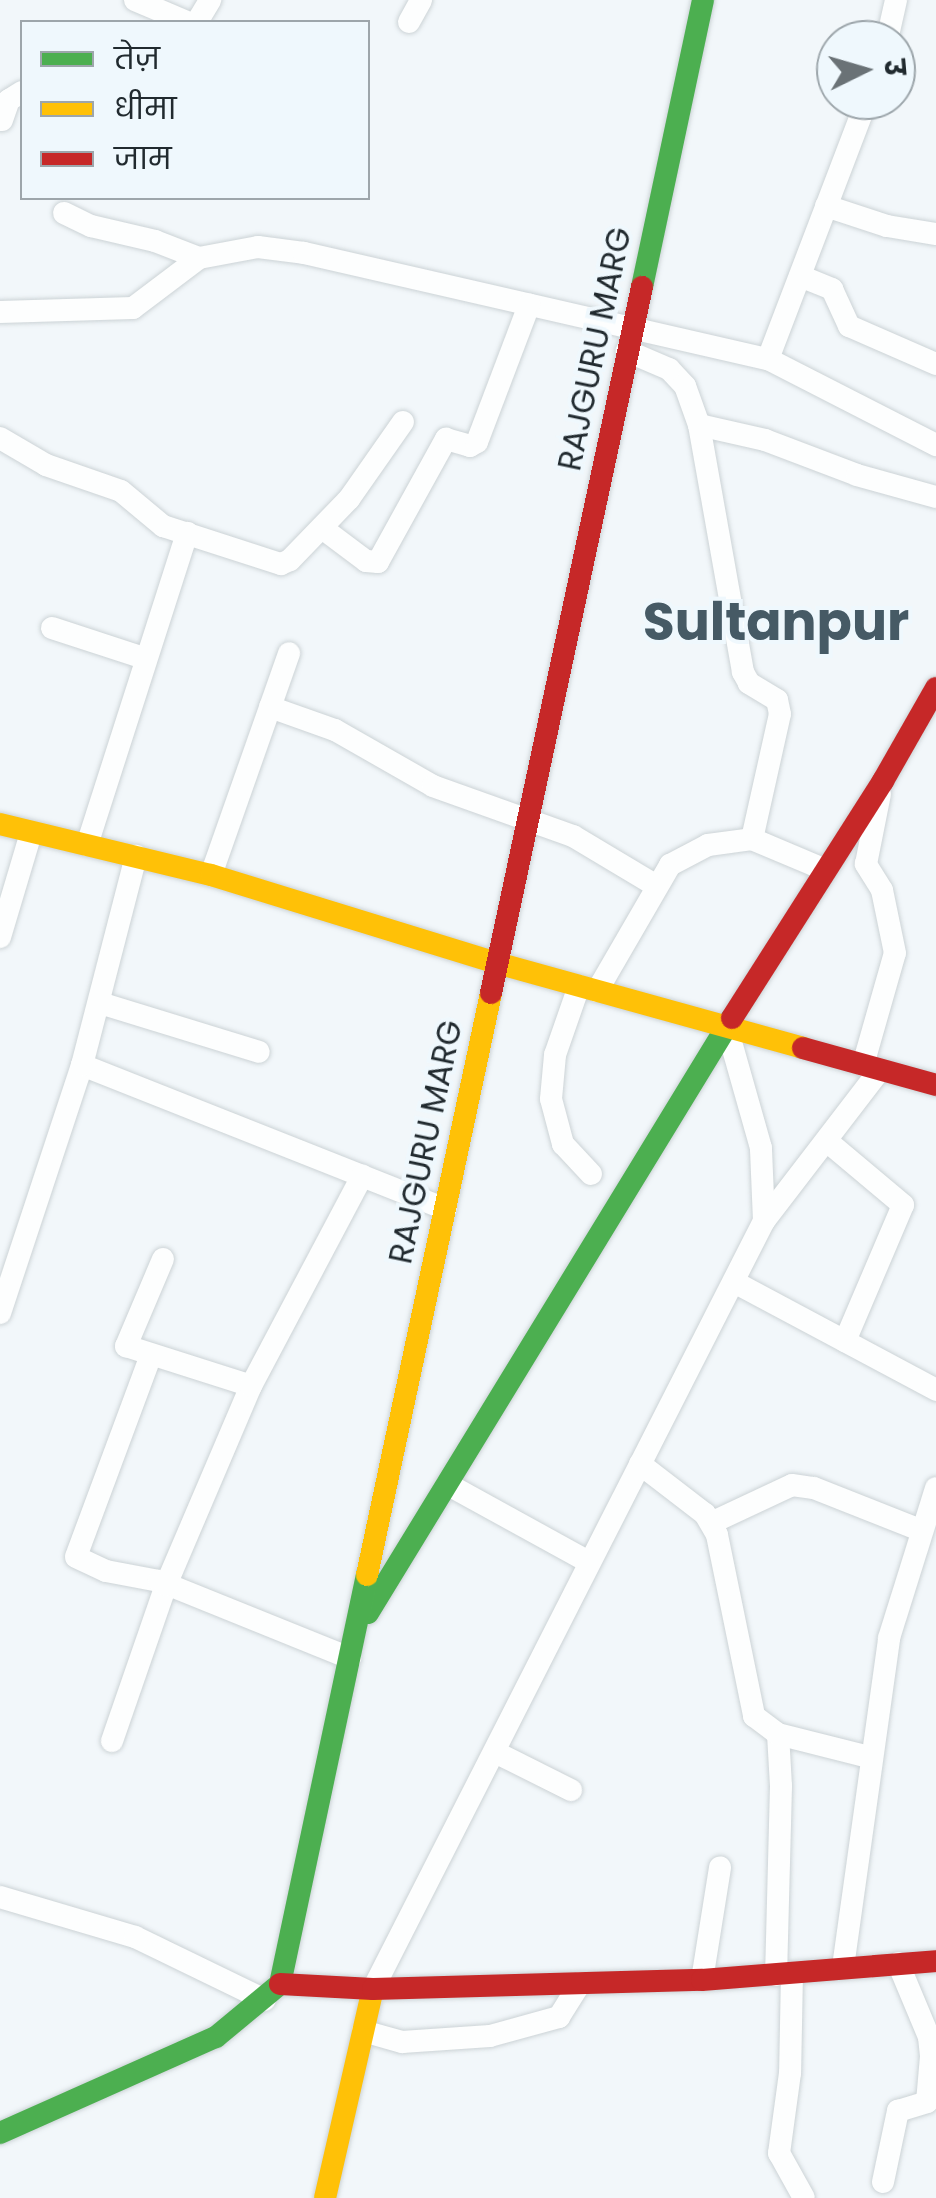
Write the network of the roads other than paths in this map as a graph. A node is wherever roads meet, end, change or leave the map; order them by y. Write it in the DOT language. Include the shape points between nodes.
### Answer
graph roads {
  1 [pos="136,0"];
  2 [pos="421,0"];
  3 [pos="703,0"];
  4 [pos="183,20"];
  5 [pos="409,22"];
  6 [pos="20,93"];
  7 [pos="859,120"];
  8 [pos="8,124"];
  9 [pos="826,206"];
  10 [pos="64,213"];
  11 [pos="936,234"];
  12 [pos="198,258"];
  13 [pos="800,276"];
  14 [pos="528,305"];
  15 [pos="0,312"];
  16 [pos="633,327"];
  17 [pos="626,351"];
  18 [pos="768,359"];
  19 [pos="936,364"];
  20 [pos="403,422"];
  21 [pos="699,425"];
  22 [pos="0,438"];
  23 [pos="936,446"];
  24 [pos="936,497"];
  25 [pos="322,528"];
  26 [pos="187,533"];
  27 [pos="52,628"];
  28 [pos="289,654"];
  29 [pos="144,658"];
  30 [pos="936,688"];
  31 [pos="270,707"];
  32 [pos="883,781"];
  33 [pos="528,820"];
  34 [pos="0,824"];
  35 [pos="31,833"];
  36 [pos="752,839"];
  37 [pos="87,846"];
  38 [pos="136,856"];
  39 [pos="823,869"];
  40 [pos="212,875"];
  41 [pos="655,885"];
  42 [pos="0,937"];
  43 [pos="497,963"];
  44 [pos="588,988"];
  45 [pos="100,1003"];
  46 [pos="727,1028"];
  47 [pos="259,1052"];
  48 [pos="82,1065"];
  49 [pos="871,1068"];
  50 [pos="936,1085"];
  51 [pos="828,1142"];
  52 [pos="591,1174"];
  53 [pos="362,1176"];
  54 [pos="445,1209"];
  55 [pos="764,1221"];
  56 [pos="163,1259"];
  57 [pos="736,1283"];
  58 [pos="0,1313"];
  59 [pos="845,1341"];
  60 [pos="151,1355"];
  61 [pos="251,1386"];
  62 [pos="936,1390"];
  63 [pos="640,1464"];
  64 [pos="447,1484"];
  65 [pos="936,1488"];
  66 [pos="711,1523"];
  67 [pos="926,1525"];
  68 [pos="589,1562"];
  69 [pos="166,1585"];
  70 [pos="355,1634"];
  71 [pos="350,1658"];
  72 [pos="778,1734"];
  73 [pos="112,1741"];
  74 [pos="495,1752"];
  75 [pos="869,1756"];
  76 [pos="572,1790"];
  77 [pos="720,1867"];
  78 [pos="0,1897"];
  79 [pos="936,1961"];
  80 [pos="898,1963"];
  81 [pos="843,1967"];
  82 [pos="784,1974"];
  83 [pos="702,1980"];
  84 [pos="580,1983"];
  85 [pos="373,1989"];
  86 [pos="273,1992"];
  87 [pos="363,2032"];
  88 [pos="0,2133"];
  89 [pos="883,2182"];
  90 [pos="325,2198"];
  91 [pos="804,2198"];
  1 -- 4 [label="street"];
  2 -- 5 [label="street"];
  3 -- 16 [label="street, RAJGURU MARG"];
  6 -- 8 [label="street" via="9,100"];
  7 -- 9 [label="street"];
  9 -- 11 [label="street"];
  9 -- 13 [label="street"];
  10 -- 12 [label="street"];
  12 -- 14 [label="street" via="258,247 289,251"];
  12 -- 15 [label="street" via="134,308"];
  13 -- 18 [label="street"];
  13 -- 19 [label="street" via="832,289 849,326"];
  14 -- 16 [label="street"];
  14 -- 25 [label="street" via="478,442 446,439 378,562 366,561"];
  16 -- 17 [label="street, RAJGURU MARG"];
  16 -- 18 [label="street"];
  17 -- 21 [label="street" via="670,370 685,386"];
  17 -- 33 [label="street, RAJGURU MARG"];
  18 -- 23 [label="street"];
  20 -- 25 [label="street"];
  21 -- 24 [label="street"];
  21 -- 36 [label="street" via="743,672 777,700 780,714"];
  22 -- 26 [label="street" via="46,465 120,490 153,521"];
  25 -- 26 [label="street" via="281,564"];
  26 -- 29 [label="street"];
  27 -- 29 [label="street"];
  28 -- 31 [label="street"];
  29 -- 37 [label="street"];
  30 -- 32 [label="street"];
  31 -- 33 [label="street" via="335,730 434,786"];
  31 -- 40 [label="street"];
  32 -- 39 [label="street"];
  32 -- 49 [label="street" via="866,864 882,890 895,953"];
  33 -- 41 [label="street" via="589,844"];
  33 -- 43 [label="street, RAJGURU MARG"];
  34 -- 35 [label="street"];
  35 -- 37 [label="street"];
  35 -- 42 [label="street"];
  36 -- 39 [label="street"];
  36 -- 41 [label="street" via="691,852"];
  37 -- 38 [label="street"];
  38 -- 40 [label="street"];
  38 -- 45 [label="street"];
  39 -- 46 [label="street"];
  40 -- 43 [label="street"];
  41 -- 44 [label="street"];
  43 -- 44 [label="street"];
  43 -- 54 [label="street, RAJGURU MARG"];
  44 -- 46 [label="street"];
  44 -- 52 [label="street" via="555,1055 550,1099 563,1144"];
  45 -- 47 [label="street"];
  45 -- 48 [label="street"];
  46 -- 49 [label="street"];
  46 -- 55 [label="street" via="762,1148"];
  46 -- 64 [label="street"];
  48 -- 53 [label="street"];
  48 -- 58 [label="street"];
  49 -- 50 [label="street"];
  49 -- 51 [label="street"];
  51 -- 55 [label="street"];
  51 -- 59 [label="street" via="903,1205"];
  53 -- 54 [label="street"];
  53 -- 61 [label="street"];
  54 -- 70 [label="street, RAJGURU MARG"];
  55 -- 57 [label="street"];
  56 -- 60 [label="street" via="126,1340 128,1349"];
  57 -- 59 [label="street"];
  57 -- 63 [label="street"];
  59 -- 62 [label="street"];
  60 -- 61 [label="street"];
  60 -- 69 [label="street" via="76,1557"];
  61 -- 69 [label="street"];
  63 -- 66 [label="street"];
  63 -- 68 [label="street"];
  64 -- 68 [label="street"];
  64 -- 70 [label="street"];
  65 -- 67 [label="street"];
  66 -- 67 [label="street" via="792,1485"];
  66 -- 72 [label="street" via="754,1716"];
  67 -- 75 [label="street" via="889,1638"];
  68 -- 74 [label="street"];
  69 -- 71 [label="street"];
  69 -- 73 [label="street"];
  70 -- 71 [label="street, RAJGURU MARG"];
  71 -- 86 [label="street, RAJGURU MARG"];
  72 -- 75 [label="street"];
  72 -- 82 [label="street"];
  74 -- 76 [label="street"];
  74 -- 85 [label="street"];
  75 -- 81 [label="street"];
  77 -- 83 [label="street"];
  78 -- 86 [label="street" via="136,1937"];
  79 -- 80 [label="street"];
  80 -- 81 [label="street"];
  80 -- 89 [label="street" via="931,2056 927,2102 898,2111"];
  81 -- 82 [label="street"];
  82 -- 83 [label="street"];
  82 -- 91 [label="street" via="790,2072 779,2153"];
  83 -- 84 [label="street"];
  84 -- 85 [label="street"];
  84 -- 87 [label="street" via="559,2017 490,2036 402,2042"];
  85 -- 86 [label="street"];
  85 -- 87 [label="street"];
  86 -- 88 [label="street" via="216,2038"];
  87 -- 90 [label="street"];
}
